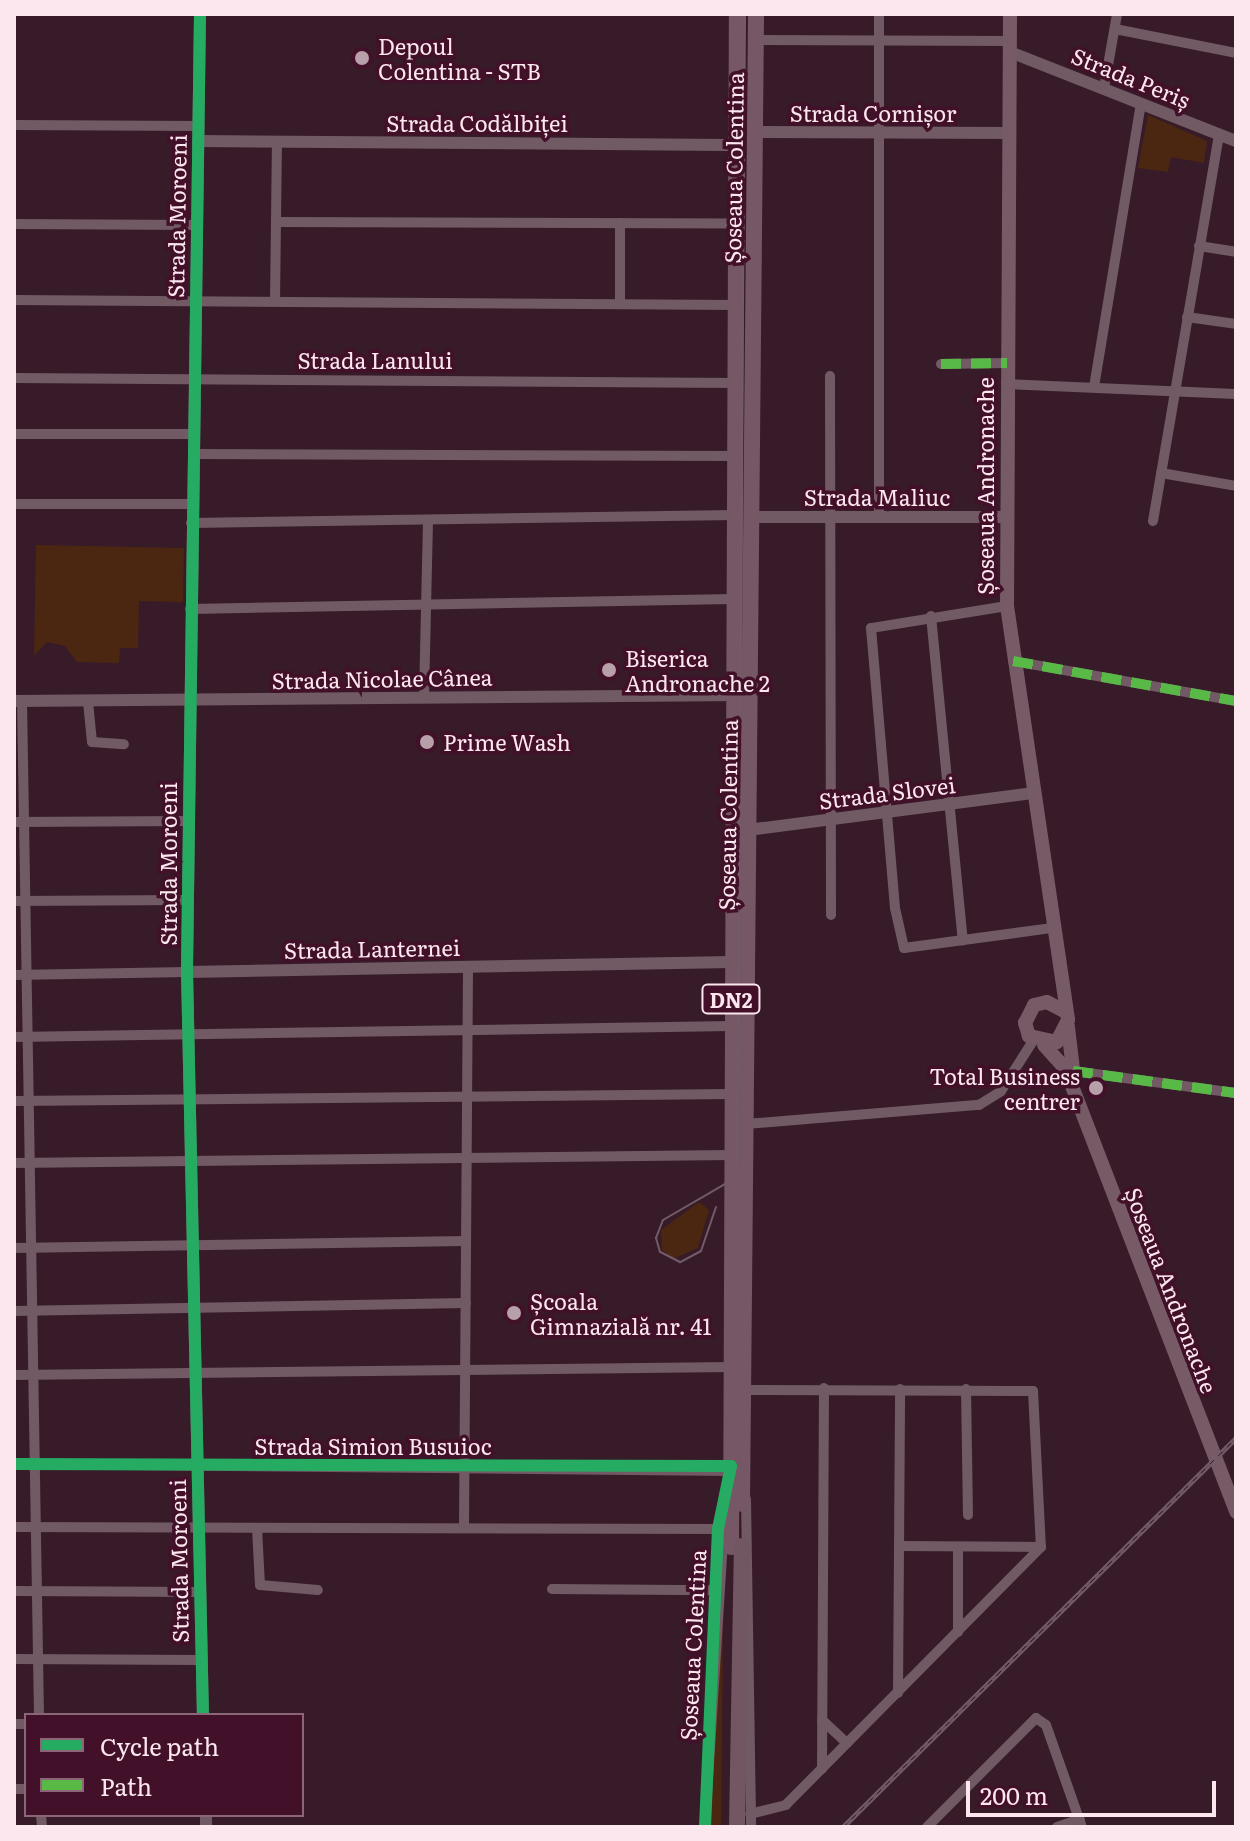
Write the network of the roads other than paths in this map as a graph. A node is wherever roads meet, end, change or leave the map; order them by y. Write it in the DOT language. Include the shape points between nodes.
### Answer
graph roads {
  1 [pos="200,14"];
  2 [pos="737,14"];
  3 [pos="756,14"];
  4 [pos="879,14"];
  5 [pos="1010,14"];
  6 [pos="1117,14"];
  7 [pos="1115,29"];
  8 [pos="756,40"];
  9 [pos="879,41"];
  10 [pos="1010,47"];
  11 [pos="1236,53"];
  12 [pos="1104,88"];
  13 [pos="1141,104"];
  14 [pos="14,125"];
  15 [pos="198,126"];
  16 [pos="878,133"];
  17 [pos="1010,133"];
  18 [pos="1219,134"];
  19 [pos="756,137"];
  20 [pos="734,140"];
  21 [pos="198,141"];
  22 [pos="277,141"];
  23 [pos="1236,141"];
  24 [pos="277,222"];
  25 [pos="620,223"];
  26 [pos="14,224"];
  27 [pos="737,224"];
  28 [pos="196,225"];
  29 [pos="1199,246"];
  30 [pos="1236,252"];
  31 [pos="14,300"];
  32 [pos="195,302"];
  33 [pos="275,302"];
  34 [pos="620,304"];
  35 [pos="736,305"];
  36 [pos="1187,317"];
  37 [pos="1236,324"];
  38 [pos="1007,363"];
  39 [pos="941,364"];
  40 [pos="830,376"];
  41 [pos="14,378"];
  42 [pos="193,379"];
  43 [pos="737,383"];
  44 [pos="1006,384"];
  45 [pos="1094,387"];
  46 [pos="1175,393"];
  47 [pos="1236,394"];
  48 [pos="14,434"];
  49 [pos="193,434"];
  50 [pos="193,454"];
  51 [pos="735,456"];
  52 [pos="1161,473"];
  53 [pos="1236,486"];
  54 [pos="14,504"];
  55 [pos="191,504"];
  56 [pos="742,516"];
  57 [pos="831,517"];
  58 [pos="879,517"];
  59 [pos="1005,517"];
  60 [pos="428,520"];
  61 [pos="1153,521"];
  62 [pos="191,523"];
  63 [pos="733,599"];
  64 [pos="426,603"];
  65 [pos="1007,606"];
  66 [pos="190,609"];
  67 [pos="931,616"];
  68 [pos="1013,661"];
  69 [pos="751,694"];
  70 [pos="732,695"];
  71 [pos="424,697"];
  72 [pos="18,701"];
  73 [pos="190,701"];
  74 [pos="1236,701"];
  75 [pos="88,702"];
  76 [pos="124,744"];
  77 [pos="1032,793"];
  78 [pos="945,805"];
  79 [pos="882,813"];
  80 [pos="831,820"];
  81 [pos="188,821"];
  82 [pos="18,822"];
  83 [pos="748,830"];
  84 [pos="187,900"];
  85 [pos="19,901"];
  86 [pos="831,915"];
  87 [pos="1051,928"];
  88 [pos="963,940"];
  89 [pos="1054,954"];
  90 [pos="731,962"];
  91 [pos="468,966"];
  92 [pos="187,972"];
  93 [pos="19,975"];
  94 [pos="1040,1002"];
  95 [pos="1064,1011"];
  96 [pos="732,1026"];
  97 [pos="1068,1026"];
  98 [pos="467,1027"];
  99 [pos="188,1034"];
  100 [pos="20,1037"];
  101 [pos="1039,1043"];
  102 [pos="1073,1071"];
  103 [pos="467,1092"];
  104 [pos="1236,1093"];
  105 [pos="731,1094"];
  106 [pos="189,1097"];
  107 [pos="26,1100"];
  108 [pos="14,1101"];
  109 [pos="1080,1110"];
  110 [pos="746,1124"];
  111 [pos="731,1155"];
  112 [pos="467,1156"];
  113 [pos="191,1158"];
  114 [pos="14,1163"];
  115 [pos="28,1163"];
  116 [pos="466,1241"];
  117 [pos="191,1245"];
  118 [pos="29,1247"];
  119 [pos="14,1248"];
  120 [pos="466,1303"];
  121 [pos="193,1308"];
  122 [pos="31,1310"];
  123 [pos="14,1311"];
  124 [pos="732,1367"];
  125 [pos="466,1368"];
  126 [pos="193,1372"];
  127 [pos="14,1375"];
  128 [pos="32,1375"];
  129 [pos="824,1388"];
  130 [pos="900,1389"];
  131 [pos="966,1389"];
  132 [pos="743,1390"];
  133 [pos="14,1464"];
  134 [pos="34,1465"];
  135 [pos="196,1465"];
  136 [pos="464,1466"];
  137 [pos="737,1470"];
  138 [pos="1236,1473"];
  139 [pos="1225,1485"];
  140 [pos="1236,1512"];
  141 [pos="968,1515"];
  142 [pos="14,1527"];
  143 [pos="35,1527"];
  144 [pos="197,1528"];
  145 [pos="257,1528"];
  146 [pos="464,1528"];
  147 [pos="731,1538"];
  148 [pos="899,1546"];
  149 [pos="958,1547"];
  150 [pos="1041,1547"];
  151 [pos="552,1589"];
  152 [pos="318,1590"];
  153 [pos="715,1590"];
  154 [pos="14,1591"];
  155 [pos="37,1591"];
  156 [pos="199,1592"];
  157 [pos="958,1632"];
  158 [pos="14,1659"];
  159 [pos="38,1659"];
  160 [pos="201,1660"];
  161 [pos="898,1693"];
  162 [pos="39,1713"];
  163 [pos="203,1713"];
  164 [pos="822,1720"];
  165 [pos="847,1743"];
  166 [pos="822,1769"];
  167 [pos="750,1814"];
  168 [pos="1081,1823"];
  169 [pos="931,1825"];
  170 [pos="705,1827"];
  171 [pos="727,1827"];
  172 [pos="737,1827"];
  173 [pos="751,1827"];
  174 [pos="1057,1827"];
  1 -- 15 [label="street, Strada Moroeni"];
  2 -- 20 [label="main road, Șoseaua Colentina / DN2"];
  3 -- 8 [label="main road, Șoseaua Colentina / DN2"];
  4 -- 9 [label="street"];
  5 -- 10 [label="main road, Șoseaua Andronache"];
  6 -- 7 [label="street"];
  7 -- 11 [label="street"];
  7 -- 12 [label="street"];
  8 -- 9 [label="street"];
  8 -- 19 [label="main road, Șoseaua Colentina / DN2"];
  9 -- 10 [label="street"];
  9 -- 16 [label="street"];
  10 -- 12 [label="street, Strada Periș"];
  10 -- 17 [label="main road, Șoseaua Andronache"];
  12 -- 13 [label="street, Strada Periș"];
  13 -- 18 [label="street, Strada Periș"];
  13 -- 45 [label="street"];
  14 -- 15 [label="street"];
  15 -- 21 [label="street, Strada Moroeni"];
  16 -- 17 [label="street, Strada Cornișor"];
  16 -- 19 [label="street, Strada Cornișor"];
  16 -- 58 [label="street"];
  17 -- 38 [label="main road, Șoseaua Andronache"];
  18 -- 23 [label="street, Strada Periș"];
  18 -- 29 [label="street"];
  19 -- 20 [label="street, Strada Cornișor"];
  19 -- 56 [label="main road, Șoseaua Colentina / DN2"];
  20 -- 22 [label="street, Strada Codălbiței"];
  20 -- 27 [label="main road, Șoseaua Colentina / DN2"];
  21 -- 22 [label="street, Strada Codălbiței"];
  21 -- 28 [label="street, Strada Moroeni"];
  22 -- 24 [label="street"];
  24 -- 25 [label="street"];
  24 -- 33 [label="street"];
  25 -- 27 [label="street"];
  25 -- 34 [label="street"];
  26 -- 28 [label="street"];
  27 -- 35 [label="main road, Șoseaua Colentina / DN2"];
  28 -- 32 [label="street, Strada Moroeni"];
  29 -- 30 [label="street"];
  29 -- 36 [label="street"];
  31 -- 32 [label="street"];
  32 -- 33 [label="street"];
  32 -- 42 [label="street, Strada Moroeni"];
  33 -- 34 [label="street"];
  34 -- 35 [label="street"];
  35 -- 43 [label="main road, Șoseaua Colentina / DN2"];
  36 -- 37 [label="street"];
  36 -- 46 [label="street"];
  38 -- 39 [label="street"];
  38 -- 44 [label="main road, Șoseaua Andronache"];
  40 -- 57 [label="street"];
  41 -- 42 [label="street, Strada Lanului"];
  42 -- 43 [label="street, Strada Lanului"];
  42 -- 49 [label="street, Strada Moroeni"];
  43 -- 51 [label="main road, Șoseaua Colentina / DN2"];
  44 -- 45 [label="street"];
  44 -- 59 [label="main road, Șoseaua Andronache"];
  45 -- 46 [label="street"];
  46 -- 47 [label="street"];
  46 -- 52 [label="street"];
  48 -- 49 [label="street"];
  49 -- 50 [label="street, Strada Moroeni"];
  50 -- 51 [label="street"];
  50 -- 55 [label="street, Strada Moroeni"];
  51 -- 56 [label="main road, Șoseaua Colentina / DN2"];
  52 -- 53 [label="street"];
  52 -- 61 [label="street"];
  54 -- 55 [label="street"];
  55 -- 62 [label="street, Strada Moroeni"];
  56 -- 57 [label="street, Strada Maliuc"];
  56 -- 60 [label="street"];
  56 -- 63 [label="main road, Șoseaua Colentina / DN2"];
  56 -- 69 [label="main road, Șoseaua Colentina / DN2"];
  57 -- 58 [label="street, Strada Maliuc"];
  57 -- 80 [label="street"];
  58 -- 59 [label="street, Strada Maliuc"];
  59 -- 65 [label="main road, Șoseaua Andronache"];
  60 -- 62 [label="street"];
  60 -- 64 [label="street"];
  62 -- 66 [label="street, Strada Moroeni"];
  63 -- 64 [label="street"];
  63 -- 70 [label="main road, Șoseaua Colentina / DN2"];
  64 -- 66 [label="street"];
  64 -- 71 [label="street"];
  65 -- 67 [label="street"];
  65 -- 68 [label="main road, Șoseaua Andronache"];
  66 -- 73 [label="street, Strada Moroeni"];
  67 -- 78 [label="street"];
  67 -- 79 [label="street" via="872,626"];
  68 -- 74 [label="street"];
  68 -- 77 [label="main road, Șoseaua Andronache"];
  69 -- 70 [label="street, Strada Nicolae Cânea"];
  69 -- 83 [label="main road, Șoseaua Colentina / DN2"];
  70 -- 71 [label="street, Strada Nicolae Cânea"];
  70 -- 90 [label="main road, Șoseaua Colentina / DN2"];
  71 -- 73 [label="street, Strada Nicolae Cânea"];
  72 -- 75 [label="street, Strada Nicolae Cânea"];
  72 -- 82 [label="street"];
  73 -- 75 [label="street, Strada Nicolae Cânea"];
  73 -- 81 [label="street, Strada Moroeni"];
  75 -- 76 [label="street" via="92,742"];
  77 -- 78 [label="street, Strada Slovei"];
  77 -- 87 [label="main road, Șoseaua Andronache"];
  78 -- 79 [label="street, Strada Slovei"];
  78 -- 88 [label="street"];
  79 -- 80 [label="street, Strada Slovei"];
  79 -- 88 [label="street" via="900,945"];
  80 -- 83 [label="street, Strada Slovei"];
  80 -- 86 [label="street"];
  81 -- 82 [label="street"];
  81 -- 84 [label="street, Strada Moroeni"];
  82 -- 85 [label="street"];
  83 -- 110 [label="main road, Șoseaua Colentina / DN2"];
  84 -- 85 [label="street"];
  84 -- 92 [label="street, Strada Moroeni"];
  85 -- 93 [label="street"];
  87 -- 88 [label="street"];
  87 -- 89 [label="main road, Șoseaua Andronache"];
  89 -- 94 [label="main road, Șoseaua Andronache" via="1052,985"];
  89 -- 95 [label="main road, Șoseaua Andronache"];
  90 -- 91 [label="street, Strada Lanternei"];
  90 -- 96 [label="main road, Șoseaua Colentina / DN2"];
  91 -- 92 [label="street, Strada Lanternei"];
  91 -- 98 [label="street"];
  92 -- 93 [label="street, Strada Lanternei"];
  92 -- 99 [label="street, Strada Moroeni"];
  93 -- 100 [label="street"];
  94 -- 95 [label="main road"];
  94 -- 101 [label="main road" via="1025,1023"];
  95 -- 97 [label="main road"];
  96 -- 98 [label="street"];
  96 -- 105 [label="main road, Șoseaua Colentina / DN2"];
  97 -- 101 [label="main road" via="1062,1038"];
  97 -- 102 [label="main road, Șoseaua Andronache"];
  98 -- 99 [label="street"];
  98 -- 103 [label="street"];
  99 -- 100 [label="street"];
  99 -- 106 [label="street, Strada Moroeni"];
  100 -- 107 [label="street"];
  101 -- 109 [label="main road, Șoseaua Andronache" via="1061,1061"];
  101 -- 110 [label="street" via="1001,1091 979,1105"];
  102 -- 104 [label="street"];
  102 -- 109 [label="main road, Șoseaua Andronache"];
  103 -- 105 [label="street"];
  103 -- 106 [label="street"];
  103 -- 112 [label="street"];
  105 -- 111 [label="main road, Șoseaua Colentina / DN2"];
  106 -- 107 [label="street"];
  106 -- 113 [label="street, Strada Moroeni"];
  107 -- 108 [label="street"];
  107 -- 115 [label="street"];
  109 -- 139 [label="main road, Șoseaua Andronache"];
  110 -- 132 [label="main road, Șoseaua Colentina / DN2"];
  111 -- 112 [label="street"];
  111 -- 124 [label="main road, Șoseaua Colentina / DN2"];
  112 -- 113 [label="street"];
  112 -- 116 [label="street"];
  113 -- 115 [label="street"];
  113 -- 117 [label="street, Strada Moroeni"];
  114 -- 115 [label="street"];
  115 -- 118 [label="street"];
  116 -- 117 [label="street"];
  116 -- 120 [label="street"];
  117 -- 118 [label="street"];
  117 -- 121 [label="street, Strada Moroeni"];
  118 -- 119 [label="street"];
  118 -- 122 [label="street"];
  120 -- 121 [label="street"];
  120 -- 125 [label="street"];
  121 -- 122 [label="street"];
  121 -- 126 [label="street, Strada Moroeni"];
  122 -- 123 [label="street"];
  122 -- 128 [label="street"];
  124 -- 125 [label="street"];
  124 -- 137 [label="main road, Șoseaua Colentina / DN2"];
  125 -- 126 [label="street"];
  125 -- 136 [label="street"];
  126 -- 128 [label="street"];
  126 -- 135 [label="street, Strada Moroeni"];
  127 -- 128 [label="street"];
  128 -- 134 [label="street"];
  129 -- 130 [label="street"];
  129 -- 132 [label="street"];
  129 -- 164 [label="street"];
  130 -- 131 [label="street"];
  130 -- 148 [label="street"];
  131 -- 141 [label="street"];
  131 -- 150 [label="street" via="1035,1393"];
  132 -- 137 [label="main road, Șoseaua Colentina / DN2"];
  133 -- 134 [label="street, Strada Simion Busuioc"];
  134 -- 135 [label="street, Strada Simion Busuioc"];
  134 -- 143 [label="street"];
  135 -- 136 [label="street, Strada Simion Busuioc"];
  135 -- 144 [label="street, Strada Moroeni"];
  136 -- 137 [label="street, Strada Simion Busuioc"];
  136 -- 146 [label="street"];
  137 -- 147 [label="main road, Șoseaua Colentina / DN2"];
  137 -- 147 [label="street, Șoseaua Colentina"];
  137 -- 167 [label="street, Șoseaua Colentina" via="751,1532"];
  138 -- 139 [label="street"];
  139 -- 140 [label="main road, Șoseaua Andronache"];
  142 -- 143 [label="street"];
  143 -- 144 [label="street"];
  143 -- 155 [label="street"];
  144 -- 145 [label="street"];
  144 -- 156 [label="street, Strada Moroeni"];
  145 -- 146 [label="street"];
  145 -- 152 [label="street" via="260,1585"];
  146 -- 147 [label="street"];
  147 -- 153 [label="street, Șoseaua Colentina"];
  147 -- 171 [label="highway, DN2"];
  147 -- 172 [label="highway, DN2"];
  148 -- 149 [label="street"];
  148 -- 161 [label="street"];
  149 -- 150 [label="street"];
  149 -- 157 [label="street"];
  150 -- 157 [label="street"];
  151 -- 153 [label="street"];
  153 -- 170 [label="street, Șoseaua Colentina"];
  154 -- 155 [label="street"];
  155 -- 156 [label="street"];
  155 -- 159 [label="street"];
  156 -- 160 [label="street, Strada Moroeni"];
  157 -- 161 [label="street"];
  158 -- 159 [label="street"];
  159 -- 160 [label="street"];
  159 -- 162 [label="street"];
  160 -- 163 [label="street, Strada Moroeni"];
  161 -- 165 [label="street"];
  164 -- 165 [label="street"];
  164 -- 166 [label="street"];
  165 -- 166 [label="street"];
  166 -- 167 [label="street" via="781,1809"];
  167 -- 173 [label="street, Șoseaua Colentina"];
  168 -- 169 [label="street" via="1046,1725 1029,1721"];
  168 -- 174 [label="street"];
}
